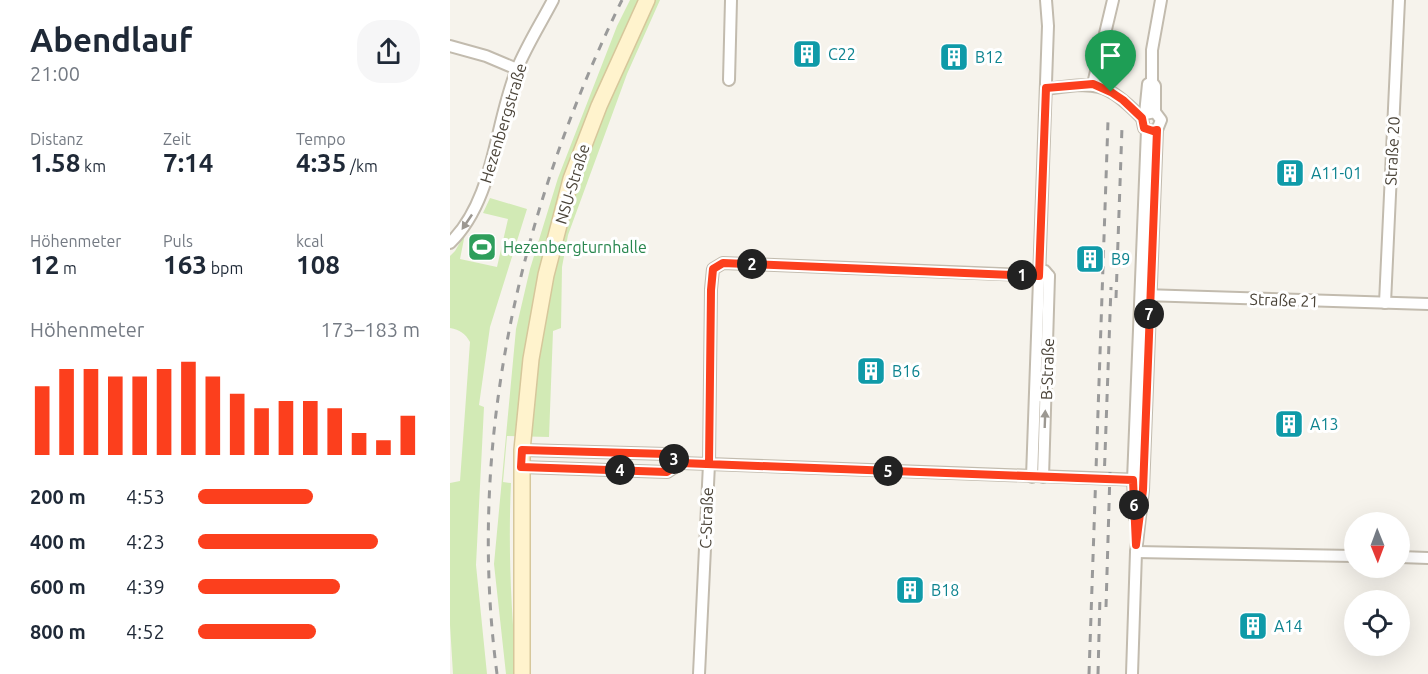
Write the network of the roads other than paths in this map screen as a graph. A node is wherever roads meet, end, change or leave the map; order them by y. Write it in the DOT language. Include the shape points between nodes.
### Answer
graph roads {
  1 [pos="554,0"];
  2 [pos="647,0"];
  3 [pos="731,0"];
  4 [pos="1046,0"];
  5 [pos="1113,0"];
  6 [pos="1161,0"];
  7 [pos="1399,0"];
  8 [pos="450,46"];
  9 [pos="517,69"];
  10 [pos="729,80"];
  11 [pos="1093,84"];
  12 [pos="1046,88"];
  13 [pos="1147,115"];
  14 [pos="1152,130"];
  15 [pos="450,243"];
  16 [pos="1044,276"];
  17 [pos="1145,295"];
  18 [pos="1384,303"];
  19 [pos="1428,304"];
  20 [pos="522,450"];
  21 [pos="681,463"];
  22 [pos="709,464"];
  23 [pos="521,467"];
  24 [pos="1032,477"];
  25 [pos="1043,477"];
  26 [pos="1138,480"];
  27 [pos="1136,548"];
  28 [pos="1344,556"];
  29 [pos="1410,557"];
  30 [pos="1428,558"];
  31 [pos="522,673"];
  32 [pos="699,674"];
  33 [pos="1132,674"];
  1 -- 9 [label="street, Hezenbergstraße"];
  2 -- 20 [label="main road, NSU-Straße" via="571,179 546,275 531,360"];
  3 -- 10 [label="street"];
  4 -- 12 [label="street"];
  5 -- 11 [label="street"];
  6 -- 13 [label="street"];
  7 -- 18 [label="street, Straße 20"];
  8 -- 9 [label="street"];
  9 -- 15 [label="street, Hezenbergstraße, one-way" via="480,197 466,225"];
  11 -- 12 [label="street"];
  11 -- 13 [label="street"];
  12 -- 16 [label="street" via="1039,264"];
  13 -- 14 [label="street" via="1142,123"];
  13 -- 14 [label="street" via="1161,120"];
  14 -- 17 [label="street"];
  16 -- 22 [label="street, C-Straße" via="723,263 713,269 711,290"];
  16 -- 24 [label="street, B-Straße"];
  25 -- 16 [label="street, B-Straße, one-way"];
  17 -- 18 [label="street, Straße 21"];
  17 -- 26 [label="street"];
  18 -- 19 [label="street, Straße 21"];
  20 -- 21 [label="street" via="667,454"];
  20 -- 23 [label="main road, NSU-Straße"];
  21 -- 22 [label="street"];
  21 -- 23 [label="street" via="667,472"];
  22 -- 24 [label="street"];
  22 -- 32 [label="street, C-Straße"];
  23 -- 31 [label="main road, NSU-Straße"];
  24 -- 25 [label="street"];
  25 -- 26 [label="street"];
  26 -- 27 [label="street"];
  27 -- 28 [label="street"];
  27 -- 33 [label="street"];
  29 -- 30 [label="street"];
}
